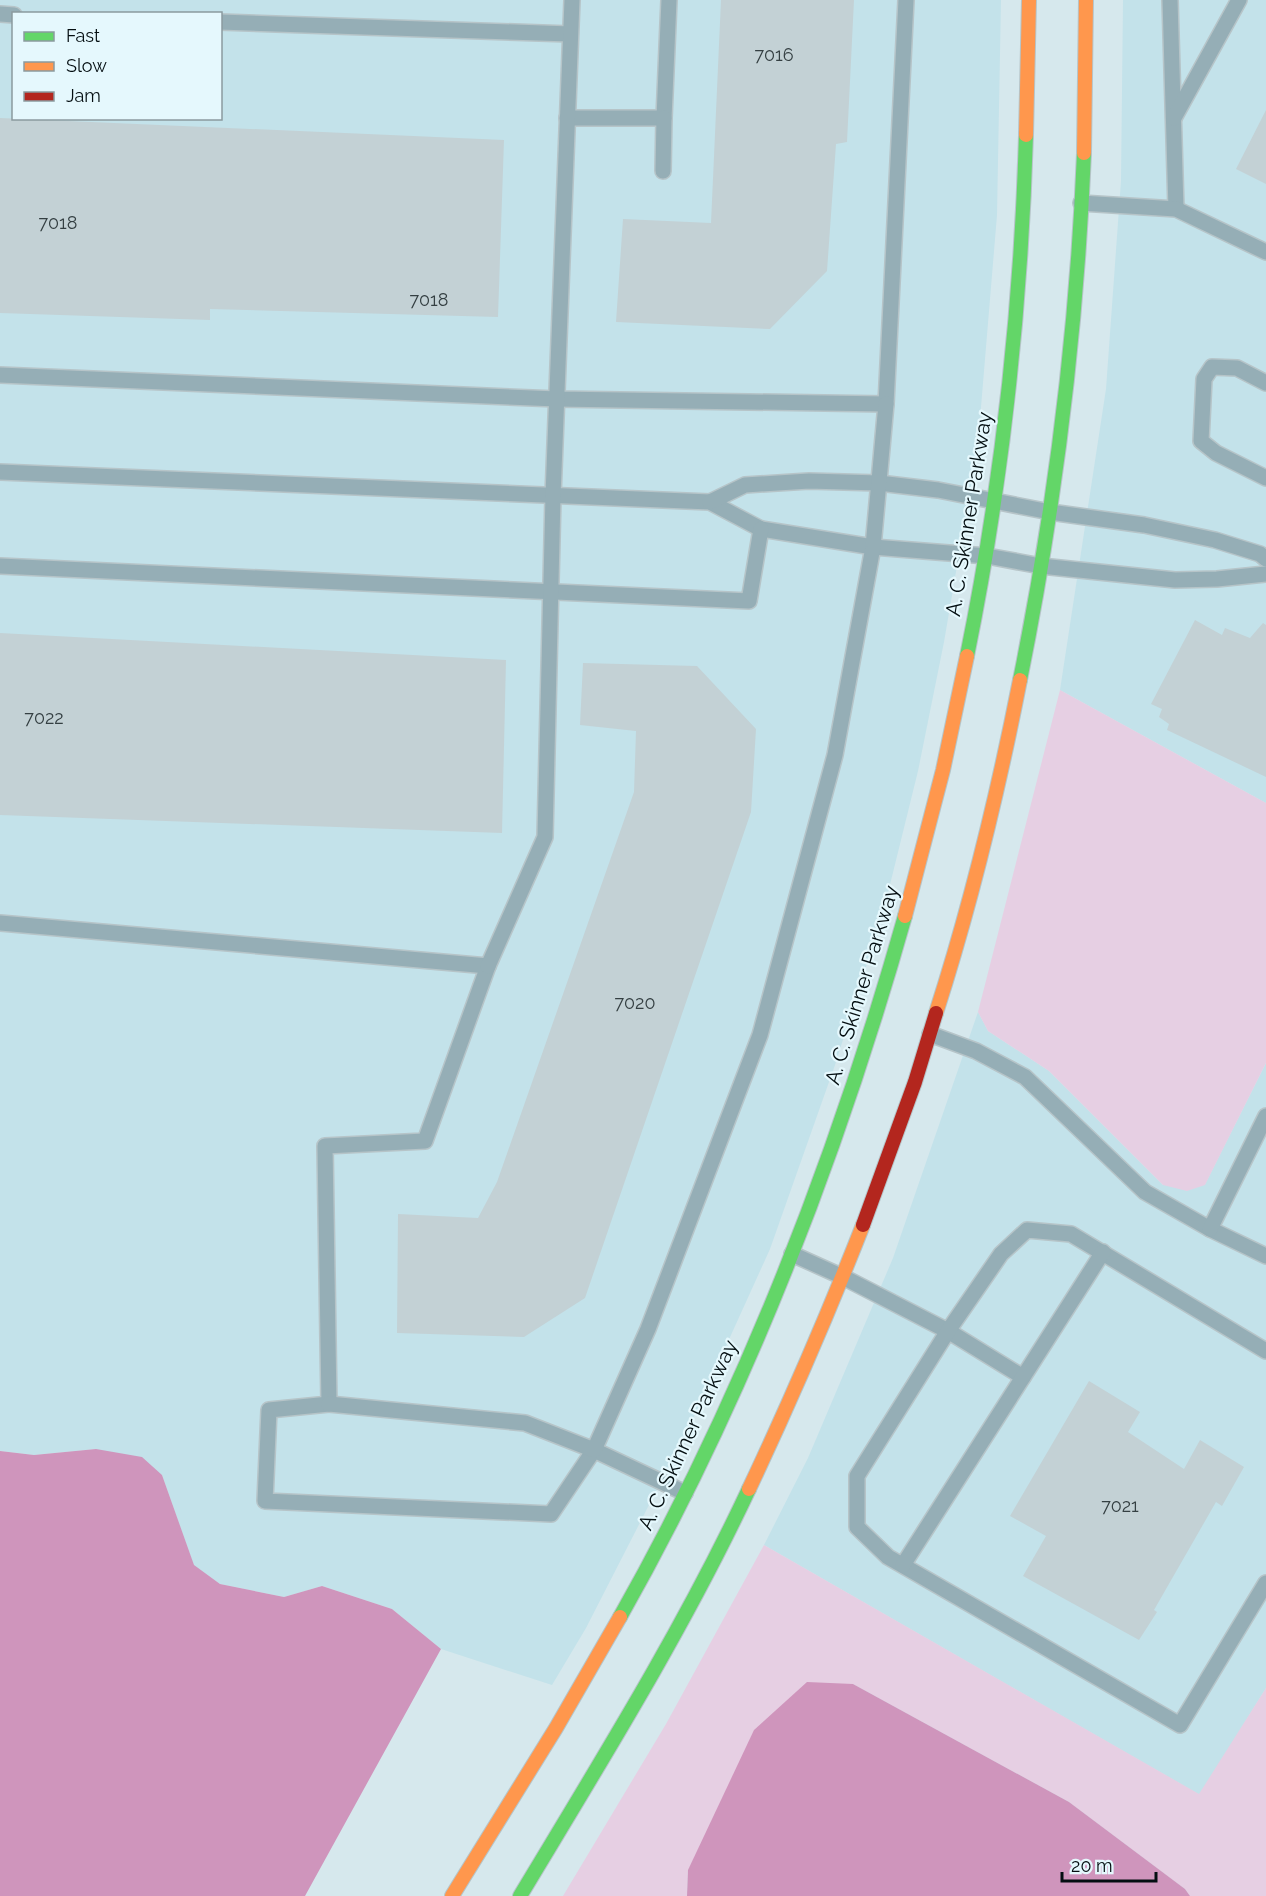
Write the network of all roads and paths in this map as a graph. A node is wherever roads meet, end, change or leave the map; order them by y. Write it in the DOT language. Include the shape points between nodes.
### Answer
graph roads {
  1 [pos="572,0"];
  2 [pos="669,0"];
  3 [pos="906,0"];
  4 [pos="1029,0"];
  5 [pos="1086,0"];
  6 [pos="1170,0"];
  7 [pos="1239,0"];
  8 [pos="222,22"];
  9 [pos="570,34"];
  10 [pos="567,118"];
  11 [pos="664,118"];
  12 [pos="1173,120"];
  13 [pos="663,171"];
  14 [pos="1081,203"];
  15 [pos="1176,208"];
  16 [pos="1266,252"];
  17 [pos="0,375"];
  18 [pos="1266,383"];
  19 [pos="557,399"];
  20 [pos="886,404"];
  21 [pos="0,472"];
  22 [pos="1266,478"];
  23 [pos="879,483"];
  24 [pos="554,496"];
  25 [pos="994,501"];
  26 [pos="710,502"];
  27 [pos="1050,512"];
  28 [pos="761,530"];
  29 [pos="873,547"];
  30 [pos="987,556"];
  31 [pos="1266,559"];
  32 [pos="0,566"];
  33 [pos="1041,566"];
  34 [pos="1266,574"];
  35 [pos="551,592"];
  36 [pos="0,923"];
  37 [pos="488,966"];
  38 [pos="930,1034"];
  39 [pos="1266,1116"];
  40 [pos="1210,1229"];
  41 [pos="1103,1252"];
  42 [pos="792,1254"];
  43 [pos="1266,1256"];
  44 [pos="843,1277"];
  45 [pos="948,1331"];
  46 [pos="1266,1351"];
  47 [pos="1023,1377"];
  48 [pos="329,1404"];
  49 [pos="594,1450"];
  50 [pos="685,1493"];
  51 [pos="903,1565"];
  52 [pos="1266,1583"];
  53 [pos="452,1896"];
  54 [pos="519,1896"];
  1 -- 9 [label="lane"];
  2 -- 11 [label="lane"];
  3 -- 20 [label="lane"];
  4 -- 25 [label="main road, A. C. Skinner Parkway" via="1023,219 1015,337"];
  5 -- 14 [label="main road"];
  6 -- 12 [label="lane"];
  7 -- 12 [label="lane"];
  8 -- 9 [label="lane"];
  9 -- 10 [label="lane"];
  10 -- 11 [label="lane"];
  10 -- 19 [label="lane"];
  11 -- 13 [label="lane"];
  12 -- 15 [label="lane"];
  14 -- 15 [label="lane"];
  14 -- 27 [label="main road" via="1064,404"];
  15 -- 16 [label="lane"];
  17 -- 19 [label="lane"];
  18 -- 22 [label="lane" via="1237,368 1212,367 1204,379 1201,441 1216,453"];
  19 -- 20 [label="lane"];
  19 -- 24 [label="lane"];
  20 -- 23 [label="lane"];
  21 -- 24 [label="lane"];
  23 -- 25 [label="lane"];
  23 -- 26 [label="lane" via="809,481 744,485"];
  23 -- 29 [label="lane"];
  24 -- 26 [label="lane"];
  24 -- 35 [label="lane"];
  25 -- 27 [label="lane"];
  25 -- 30 [label="main road, A. C. Skinner Parkway"];
  26 -- 28 [label="lane"];
  27 -- 31 [label="lane" via="1215,540"];
  27 -- 33 [label="main road"];
  28 -- 29 [label="lane"];
  28 -- 35 [label="lane" via="749,601"];
  29 -- 30 [label="lane"];
  29 -- 49 [label="lane" via="835,755 760,1035 648,1329"];
  30 -- 33 [label="lane"];
  30 -- 42 [label="main road, A. C. Skinner Parkway" via="940,785 910,906 840,1126"];
  32 -- 35 [label="lane"];
  33 -- 34 [label="lane" via="1175,580"];
  33 -- 38 [label="main road" via="980,863"];
  35 -- 37 [label="lane" via="545,837"];
  36 -- 37 [label="lane"];
  37 -- 48 [label="lane" via="426,1141 325,1146"];
  38 -- 40 [label="lane" via="976,1051 1025,1077 1145,1192"];
  38 -- 44 [label="main road" via="914,1088"];
  39 -- 40 [label="lane"];
  40 -- 43 [label="lane"];
  41 -- 45 [label="lane" via="1071,1234 1027,1230 1001,1254"];
  41 -- 46 [label="lane"];
  41 -- 47 [label="lane"];
  42 -- 44 [label="lane"];
  42 -- 50 [label="main road, A. C. Skinner Parkway" via="755,1344"];
  44 -- 45 [label="lane"];
  44 -- 54 [label="main road" via="783,1419 685,1617"];
  45 -- 47 [label="lane"];
  45 -- 51 [label="lane" via="857,1476 857,1527 888,1557"];
  47 -- 51 [label="lane"];
  48 -- 49 [label="lane" via="525,1424"];
  48 -- 49 [label="lane" via="269,1410 265,1501 551,1514"];
  49 -- 50 [label="lane"];
  50 -- 53 [label="main road, A. C. Skinner Parkway" via="599,1655"];
  51 -- 52 [label="lane" via="1180,1725"];
}
